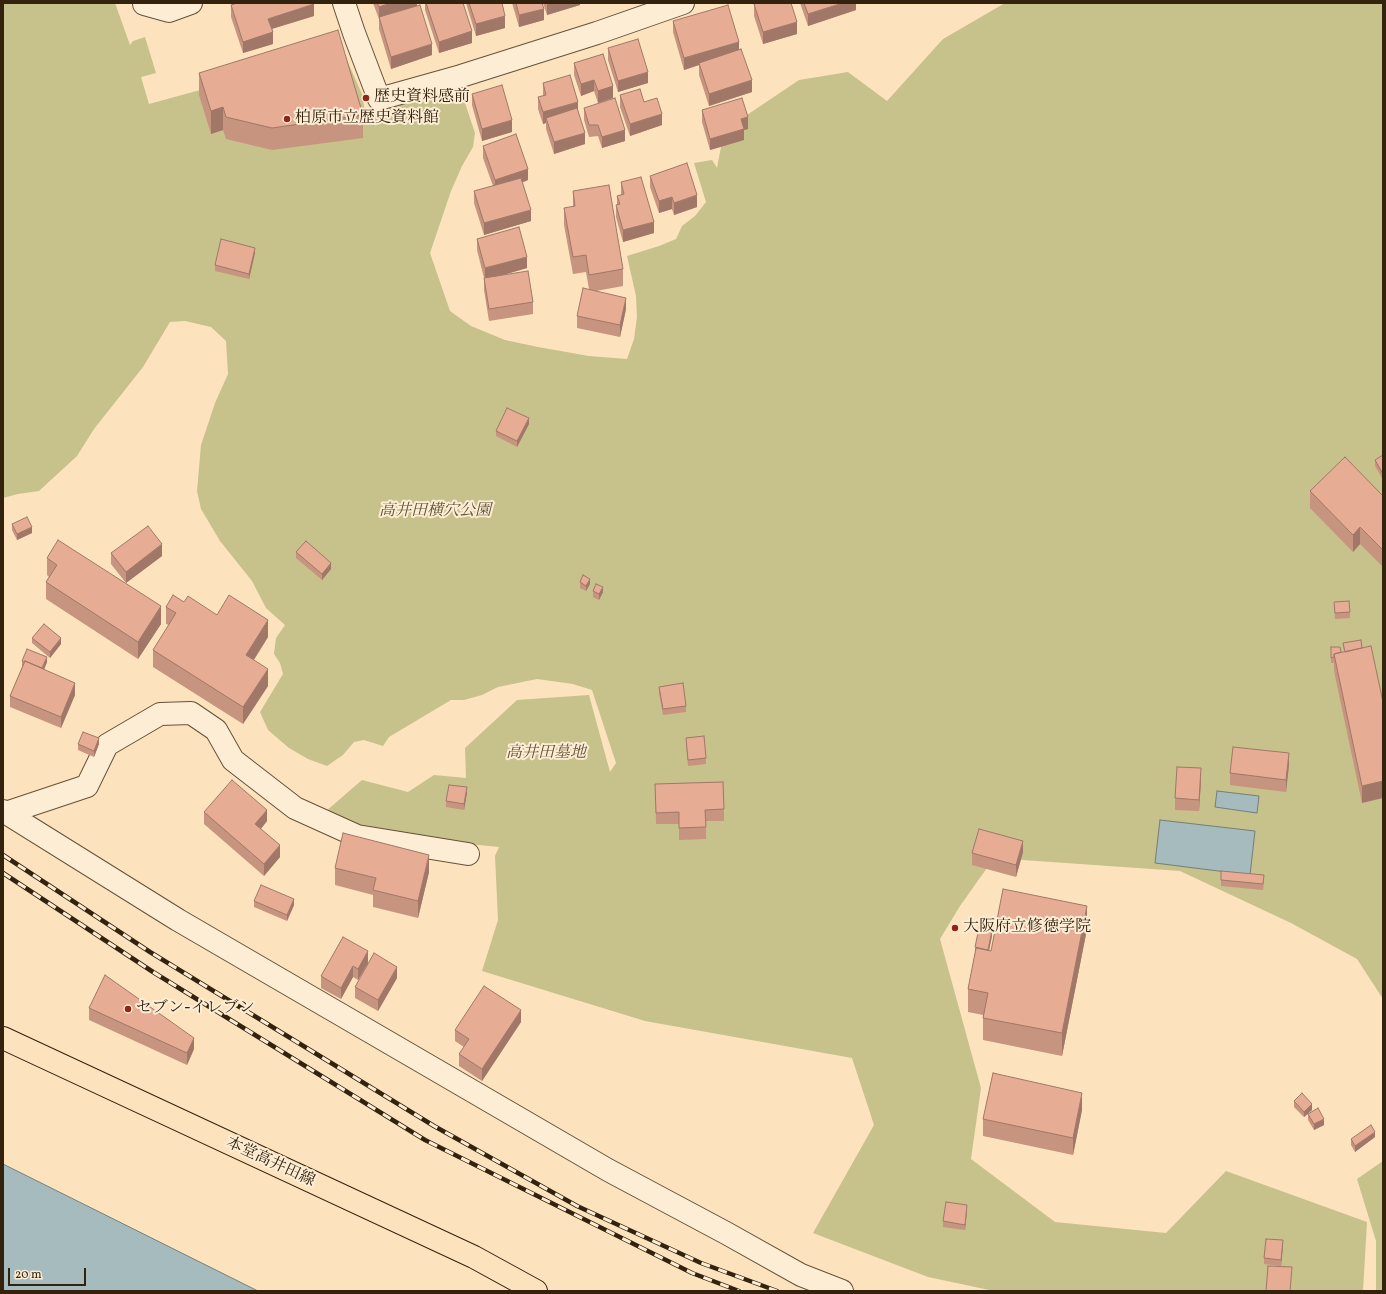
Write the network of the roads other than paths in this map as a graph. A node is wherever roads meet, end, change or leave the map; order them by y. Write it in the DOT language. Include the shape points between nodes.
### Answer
graph roads {
  1 [pos="144,3"];
  2 [pos="192,3"];
  3 [pos="344,3"];
  4 [pos="684,3"];
  5 [pos="4,812"];
  6 [pos="468,854"];
  7 [pos="3,1038"];
  8 [pos="536,1291"];
  9 [pos="842,1291"];
  1 -- 2 [label="street" via="169,11"];
  3 -- 4 [label="street" via="379,99 461,76"];
  5 -- 6 [label="street" via="87,786 107,745 160,714 191,713 216,730 233,760 295,808 357,836"];
  5 -- 9 [label="street" via="172,916 608,1170 801,1275"];
  7 -- 8 [label="main road, 本堂高井田線" via="474,1257"];
}
